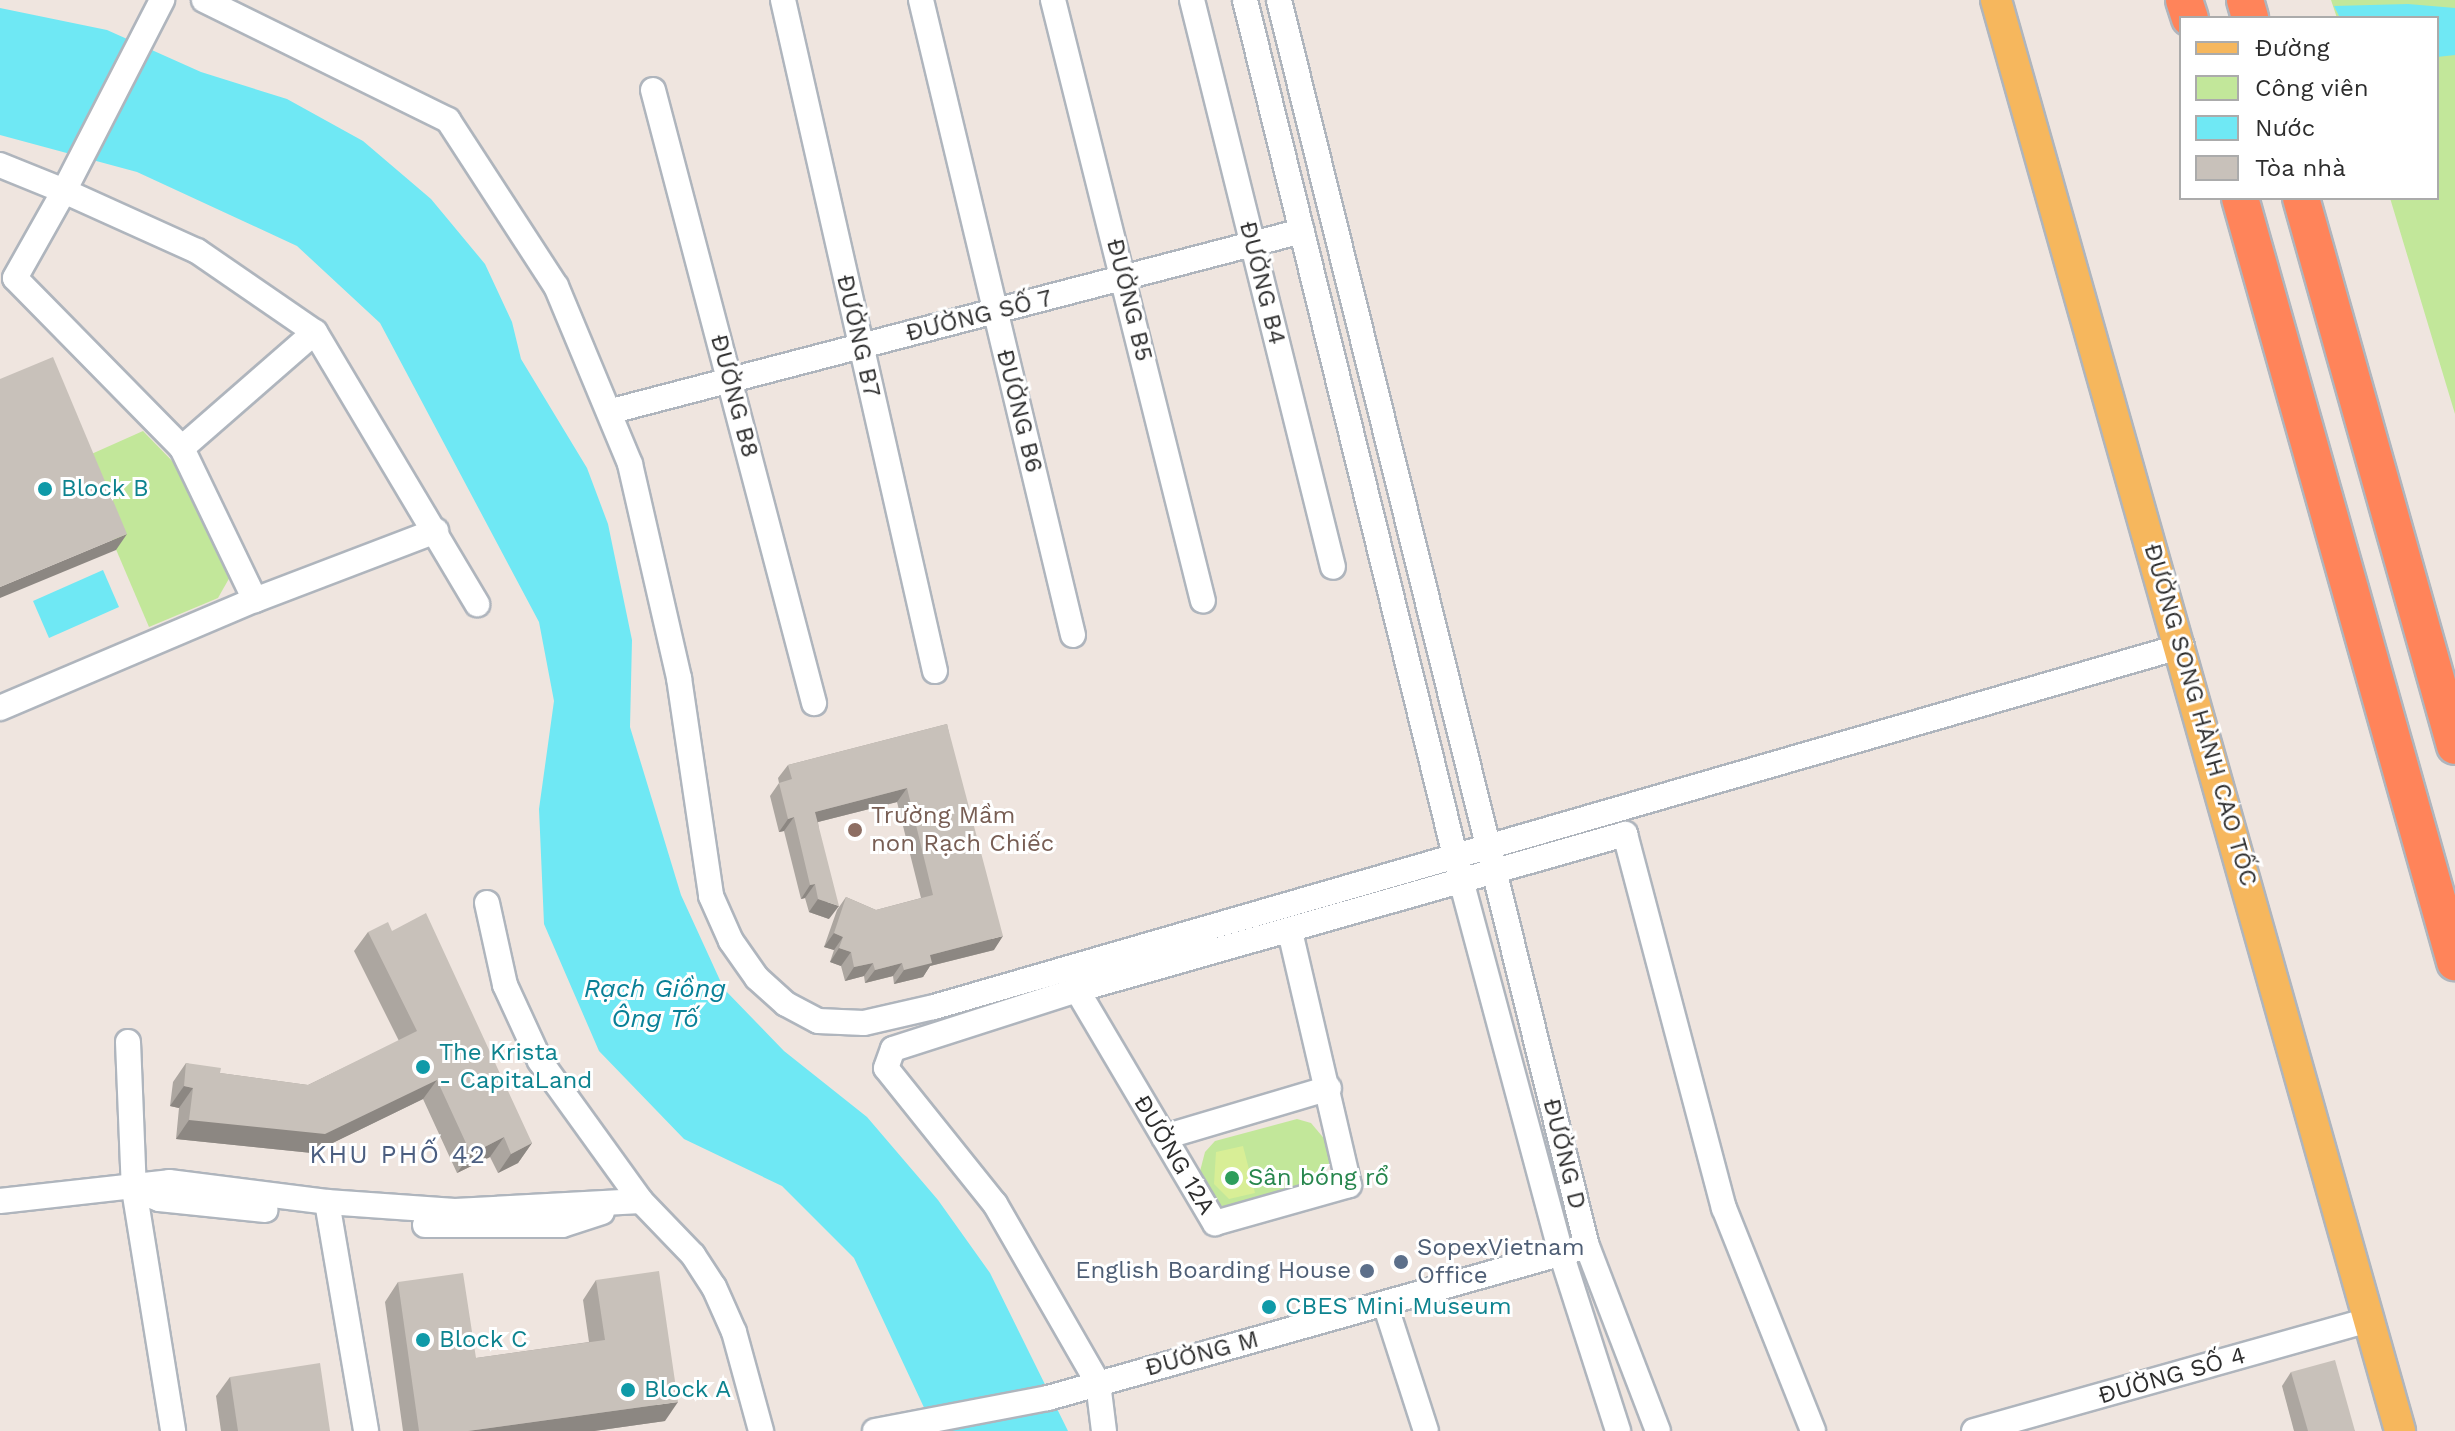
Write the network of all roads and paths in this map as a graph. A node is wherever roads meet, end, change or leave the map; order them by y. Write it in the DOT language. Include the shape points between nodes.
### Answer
graph roads {
  1 [pos="162,0"];
  2 [pos="204,0"];
  3 [pos="783,0"];
  4 [pos="921,0"];
  5 [pos="1053,0"];
  6 [pos="1192,0"];
  7 [pos="1245,0"];
  8 [pos="1279,0"];
  9 [pos="1996,0"];
  10 [pos="653,90"];
  11 [pos="0,165"];
  12 [pos="64,191"];
  13 [pos="2241,200"];
  14 [pos="2302,200"];
  15 [pos="1302,231"];
  16 [pos="1252,245"];
  17 [pos="1123,279"];
  18 [pos="7,283"];
  19 [pos="996,311"];
  20 [pos="315,332"];
  21 [pos="861,346"];
  22 [pos="730,380"];
  23 [pos="612,411"];
  24 [pos="182,448"];
  25 [pos="436,531"];
  26 [pos="1333,567"];
  27 [pos="255,600"];
  28 [pos="1203,601"];
  29 [pos="477,604"];
  30 [pos="1073,635"];
  31 [pos="2182,646"];
  32 [pos="935,671"];
  33 [pos="814,703"];
  34 [pos="0,708"];
  35 [pos="2455,746"];
  36 [pos="1491,859"];
  37 [pos="1458,869"];
  38 [pos="487,903"];
  39 [pos="1290,931"];
  40 [pos="2455,962"];
  41 [pos="1077,990"];
  42 [pos="128,1042"];
  43 [pos="1329,1088"];
  44 [pos="1164,1137"];
  45 [pos="134,1189"];
  46 [pos="0,1201"];
  47 [pos="641,1201"];
  48 [pos="327,1210"];
  49 [pos="1587,1246"];
  50 [pos="1561,1253"];
  51 [pos="1385,1304"];
  52 [pos="2370,1320"];
  53 [pos="1098,1383"];
  54 [pos="2049,1421"];
  55 [pos="173,1431"];
  56 [pos="366,1431"];
  57 [pos="761,1431"];
  58 [pos="875,1431"];
  59 [pos="1104,1431"];
  60 [pos="1426,1431"];
  61 [pos="1618,1431"];
  62 [pos="1658,1431"];
  63 [pos="1813,1431"];
  64 [pos="1974,1431"];
  65 [pos="2400,1431"];
  1 -- 12 [label="street"];
  2 -- 23 [label="street" via="448,120 556,286"];
  3 -- 21 [label="street, ĐƯỜNG B7"];
  4 -- 19 [label="street, ĐƯỜNG B6"];
  5 -- 17 [label="street, ĐƯỜNG B5"];
  6 -- 16 [label="street, ĐƯỜNG B4"];
  7 -- 15 [label="street, ĐƯỜNG D"];
  8 -- 36 [label="street, ĐƯỜNG D"];
  9 -- 31 [label="main road, ĐƯỜNG SONG HÀNH CAO TỐC"];
  10 -- 22 [label="street, ĐƯỜNG B8"];
  11 -- 12 [label="street"];
  12 -- 18 [label="street"];
  12 -- 20 [label="street" via="197,251"];
  13 -- 40 [label="highway"];
  14 -- 35 [label="highway"];
  15 -- 16 [label="street, ĐƯỜNG SỐ 7"];
  15 -- 37 [label="street, ĐƯỜNG D"];
  16 -- 17 [label="street, ĐƯỜNG SỐ 7"];
  16 -- 26 [label="street, ĐƯỜNG B4"];
  17 -- 19 [label="street, ĐƯỜNG SỐ 7"];
  17 -- 28 [label="street, ĐƯỜNG B5"];
  18 -- 24 [label="street"];
  19 -- 21 [label="street, ĐƯỜNG SỐ 7"];
  19 -- 30 [label="street, ĐƯỜNG B6"];
  20 -- 24 [label="street"];
  20 -- 25 [label="street"];
  21 -- 22 [label="street, ĐƯỜNG SỐ 7"];
  21 -- 32 [label="street, ĐƯỜNG B7"];
  22 -- 23 [label="street, ĐƯỜNG SỐ 7"];
  22 -- 33 [label="street, ĐƯỜNG B8"];
  23 -- 37 [label="street" via="630,464 679,678 711,896 748,965 786,1004 818,1021 864,1023"];
  24 -- 27 [label="street"];
  25 -- 27 [label="street"];
  25 -- 29 [label="street"];
  27 -- 34 [label="street"];
  31 -- 36 [label="street"];
  31 -- 52 [label="main road, ĐƯỜNG SONG HÀNH CAO TỐC"];
  36 -- 37 [label="street"];
  36 -- 49 [label="street, ĐƯỜNG D"];
  36 -- 63 [label="street" via="1625,834 1724,1208"];
  37 -- 39 [label="street"];
  37 -- 50 [label="street, ĐƯỜNG D"];
  38 -- 47 [label="street" via="505,985 540,1061"];
  39 -- 41 [label="street"];
  39 -- 43 [label="street, ĐƯỜNG 12A"];
  41 -- 44 [label="street, ĐƯỜNG 12A"];
  41 -- 53 [label="street" via="902,1043 887,1058 886,1068 995,1204"];
  42 -- 45 [label="street"];
  43 -- 44 [label="street"];
  43 -- 44 [label="street, ĐƯỜNG 12A" via="1349,1185 1215,1223"];
  45 -- 46 [label="street"];
  45 -- 48 [label="street" via="159,1199"];
  45 -- 55 [label="street"];
  47 -- 48 [label="street" via="562,1225"];
  47 -- 57 [label="street" via="693,1255 714,1287 734,1332"];
  48 -- 56 [label="street"];
  49 -- 50 [label="street, ĐƯỜNG M"];
  49 -- 62 [label="street, ĐƯỜNG D"];
  50 -- 51 [label="street, ĐƯỜNG M"];
  50 -- 61 [label="street, ĐƯỜNG D"];
  51 -- 53 [label="street, ĐƯỜNG M"];
  51 -- 60 [label="street"];
  52 -- 54 [label="street, ĐƯỜNG SỐ 4"];
  52 -- 65 [label="main road, ĐƯỜNG SONG HÀNH CAO TỐC"];
  53 -- 58 [label="street, ĐƯỜNG M" via="1048,1398"];
  53 -- 59 [label="street"];
  54 -- 64 [label="street, ĐƯỜNG SỐ 4"];
}
